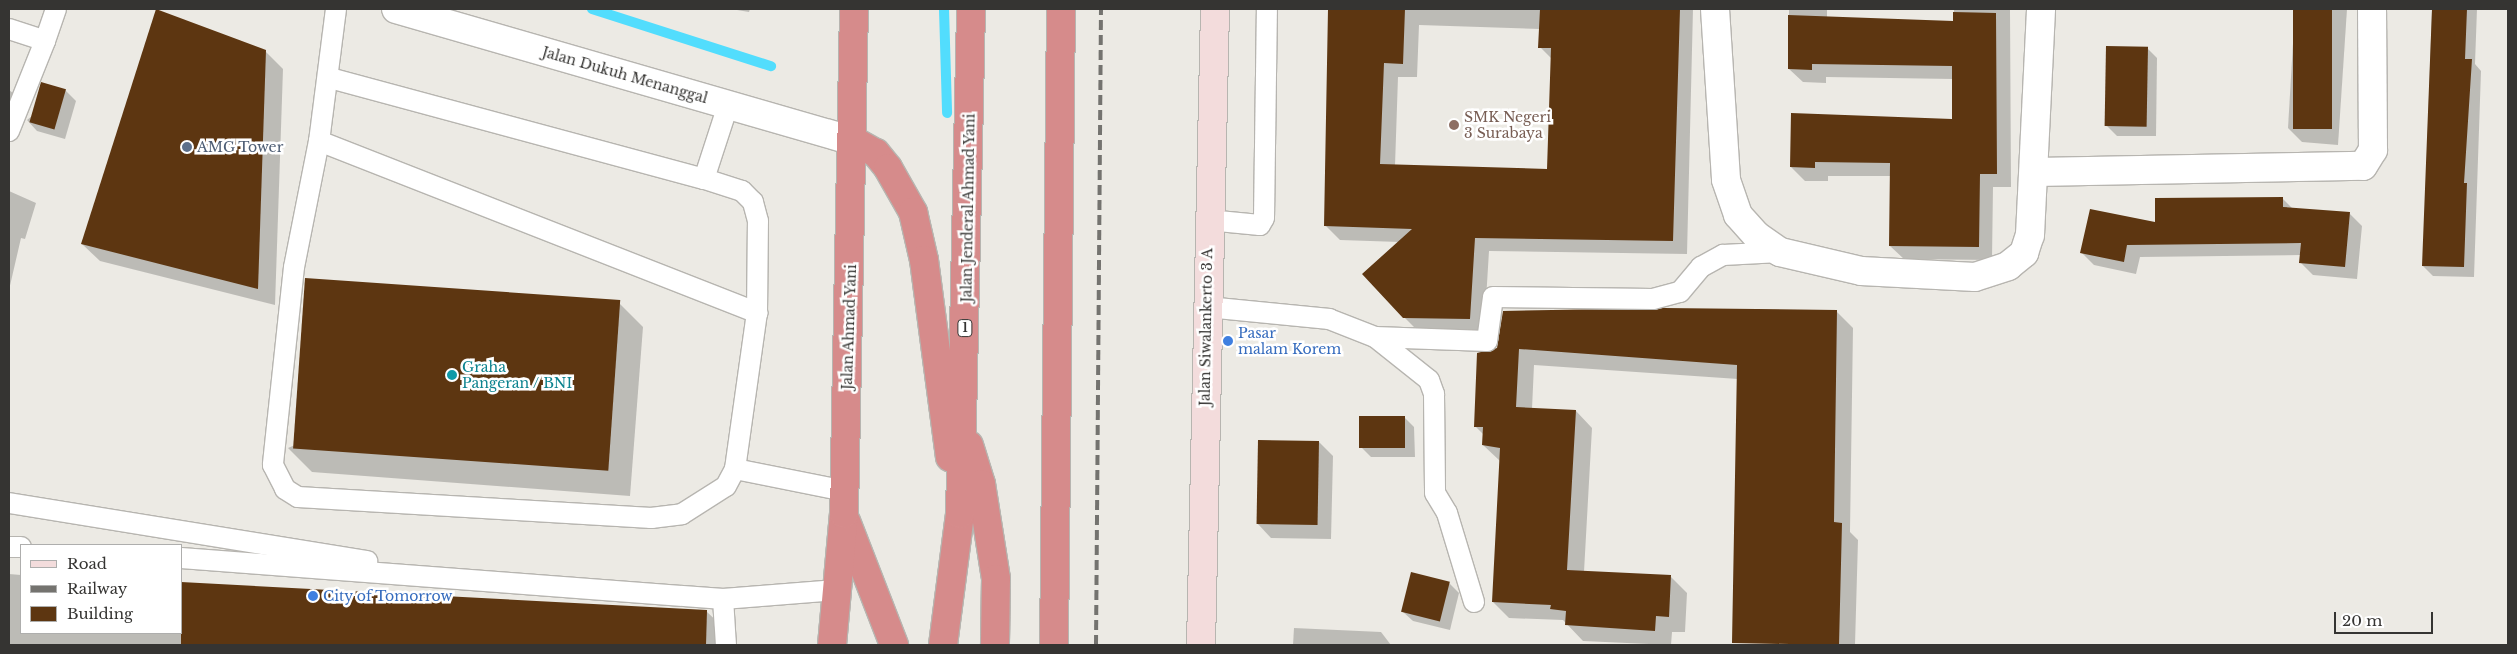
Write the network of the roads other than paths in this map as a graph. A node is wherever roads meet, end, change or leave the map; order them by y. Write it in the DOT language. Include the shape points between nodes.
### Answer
graph roads {
  1 [pos="56,9"];
  2 [pos="336,9"];
  3 [pos="396,9"];
  4 [pos="854,9"];
  5 [pos="971,9"];
  6 [pos="1061,9"];
  7 [pos="1215,9"];
  8 [pos="1267,9"];
  9 [pos="1715,9"];
  10 [pos="2041,9"];
  11 [pos="2372,9"];
  12 [pos="9,30"];
  13 [pos="45,41"];
  14 [pos="330,78"];
  15 [pos="728,104"];
  16 [pos="9,131"];
  17 [pos="319,141"];
  18 [pos="854,141"];
  19 [pos="2036,172"];
  20 [pos="704,179"];
  21 [pos="1208,220"];
  22 [pos="1780,252"];
  23 [pos="1207,307"];
  24 [pos="757,313"];
  25 [pos="1375,337"];
  26 [pos="962,423"];
  27 [pos="735,469"];
  28 [pos="9,503"];
  29 [pos="844,503"];
  30 [pos="960,514"];
  31 [pos="182,558"];
  32 [pos="472,580"];
  33 [pos="837,590"];
  34 [pos="723,598"];
  35 [pos="1474,602"];
  36 [pos="726,645"];
  37 [pos="832,645"];
  38 [pos="894,645"];
  39 [pos="943,645"];
  40 [pos="995,645"];
  41 [pos="1054,645"];
  42 [pos="1201,645"];
  1 -- 13 [label="lane"];
  2 -- 14 [label="lane"];
  3 -- 15 [label="street, Jalan Dukuh Menanggal"];
  4 -- 18 [label="highway, Jalan Ahmad Yani"];
  5 -- 26 [label="highway, Jalan Jenderal Ahmad Yani / 1"];
  6 -- 41 [label="highway"];
  7 -- 21 [label="main road, Jalan Siwalankerto 3 A"];
  8 -- 21 [label="lane" via="1264,218 1260,225"];
  9 -- 22 [label="street" via="1726,180 1738,215"];
  10 -- 19 [label="street"];
  11 -- 19 [label="street" via="2372,150 2363,166 2344,170"];
  12 -- 13 [label="lane"];
  13 -- 16 [label="lane"];
  14 -- 17 [label="lane"];
  14 -- 20 [label="lane"];
  15 -- 18 [label="street, Jalan Dukuh Menanggal"];
  15 -- 20 [label="lane"];
  17 -- 24 [label="lane"];
  17 -- 27 [label="lane" via="294,267 273,465 285,489 298,497 651,518 682,514 707,501 726,486"];
  18 -- 29 [label="highway, Jalan Ahmad Yani"];
  18 -- 30 [label="highway" via="876,153 913,212 924,260 942,412"];
  19 -- 22 [label="street" via="2034,219 2024,253 2008,266 1975,277 1861,271"];
  20 -- 24 [label="lane" via="742,191 753,202 758,221"];
  21 -- 23 [label="main road, Jalan Siwalankerto 3 A"];
  22 -- 25 [label="lane" via="1723,255 1701,267 1680,292 1653,299 1493,297 1487,341"];
  23 -- 25 [label="lane" via="1298,313"];
  23 -- 42 [label="main road, Jalan Siwalankerto 3 A"];
  24 -- 27 [label="lane"];
  25 -- 35 [label="lane" via="1429,380 1434,394 1435,492 1447,513"];
  26 -- 30 [label="highway, Jalan Jenderal Ahmad Yani / 1"];
  26 -- 40 [label="highway" via="981,484 996,579"];
  27 -- 29 [label="lane"];
  28 -- 32 [label="lane"];
  29 -- 33 [label="highway, Jalan Ahmad Yani"];
  29 -- 38 [label="highway"];
  30 -- 39 [label="highway, Jalan Jenderal Ahmad Yani / 1"];
  31 -- 32 [label="lane"];
  32 -- 34 [label="lane"];
  33 -- 34 [label="lane"];
  33 -- 37 [label="highway, Jalan Ahmad Yani"];
  34 -- 36 [label="lane"];
}
